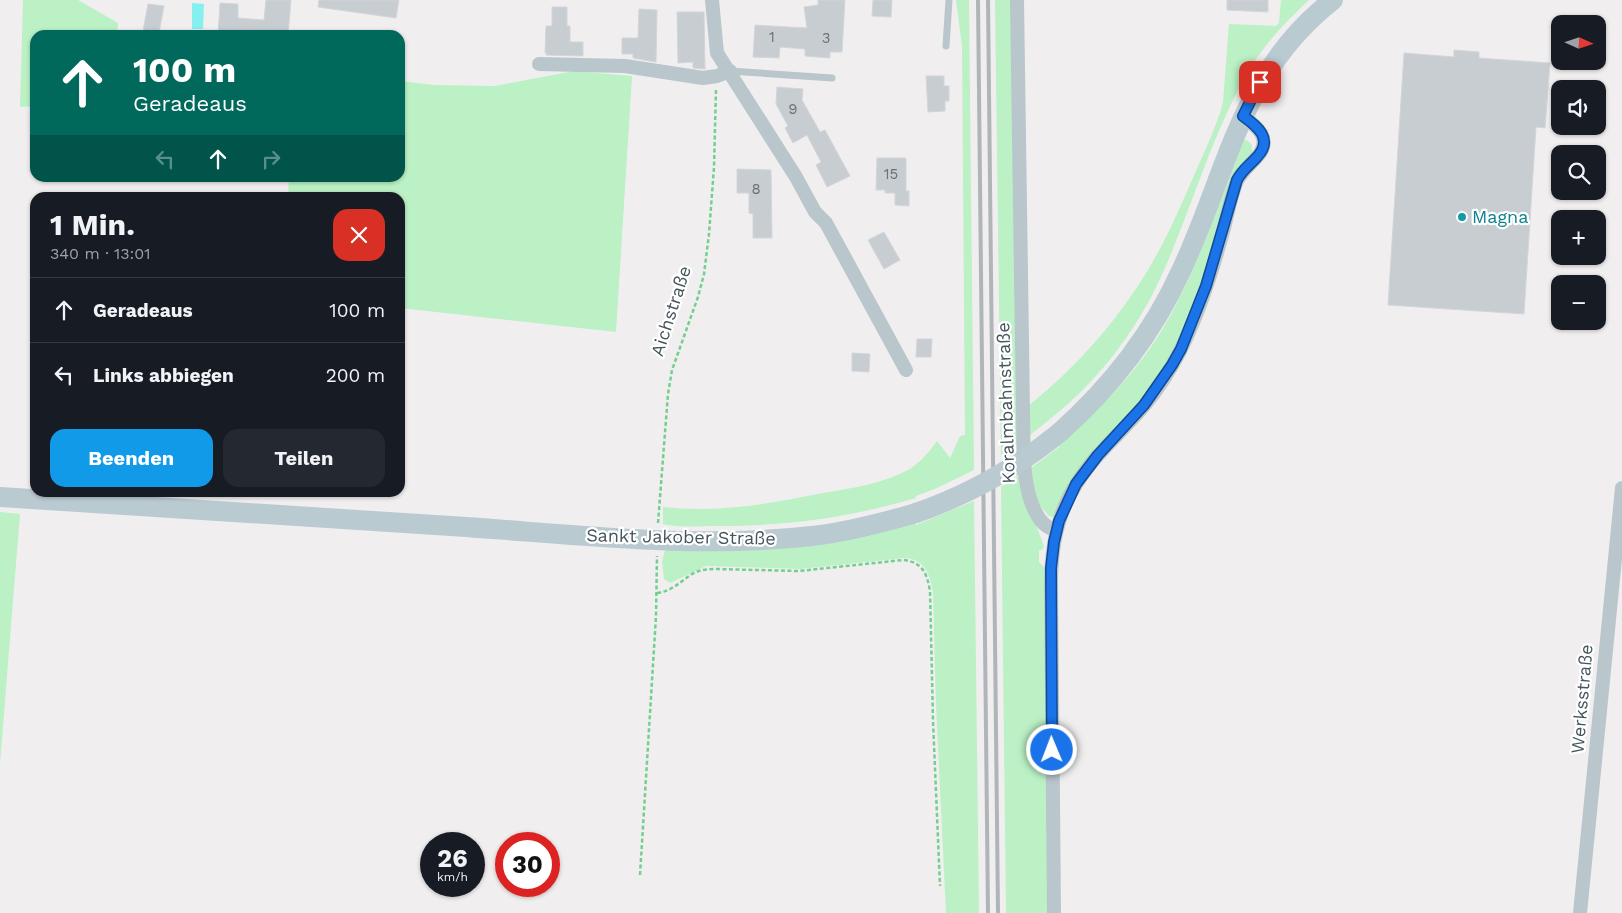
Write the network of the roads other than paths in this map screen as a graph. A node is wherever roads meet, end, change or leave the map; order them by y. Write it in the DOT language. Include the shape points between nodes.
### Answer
graph roads {
  1 [pos="712,0"];
  2 [pos="949,0"];
  3 [pos="1017,0"];
  4 [pos="1333,0"];
  5 [pos="946,46"];
  6 [pos="539,64"];
  7 [pos="723,74"];
  8 [pos="832,78"];
  9 [pos="1243,116"];
  10 [pos="906,370"];
  11 [pos="1622,488"];
  12 [pos="0,497"];
  13 [pos="1056,531"];
  14 [pos="1054,913"];
  15 [pos="1580,913"];
  1 -- 7 [label="street" via="717,54"];
  2 -- 5 [label="lane"];
  3 -- 13 [label="street, Koralmbahnstraße" via="1026,478 1040,519"];
  4 -- 9 [label="main road, Sankt Jakober Straße" via="1306,23 1281,52 1260,82"];
  6 -- 7 [label="street" via="625,66 691,78"];
  7 -- 8 [label="lane"];
  7 -- 10 [label="street" via="826,224"];
  9 -- 12 [label="main road, Sankt Jakober Straße, bridge" via="1190,251 1159,315 1114,379 1059,433 1022,460 987,482 916,513 858,528 797,538 728,541"];
  9 -- 13 [label="street" via="1261,131 1262,148 1237,180 1209,278 1190,330 1153,393 1082,474"];
  11 -- 15 [label="street, Werksstraße"];
  13 -- 14 [label="street" via="1050,584"];
}
